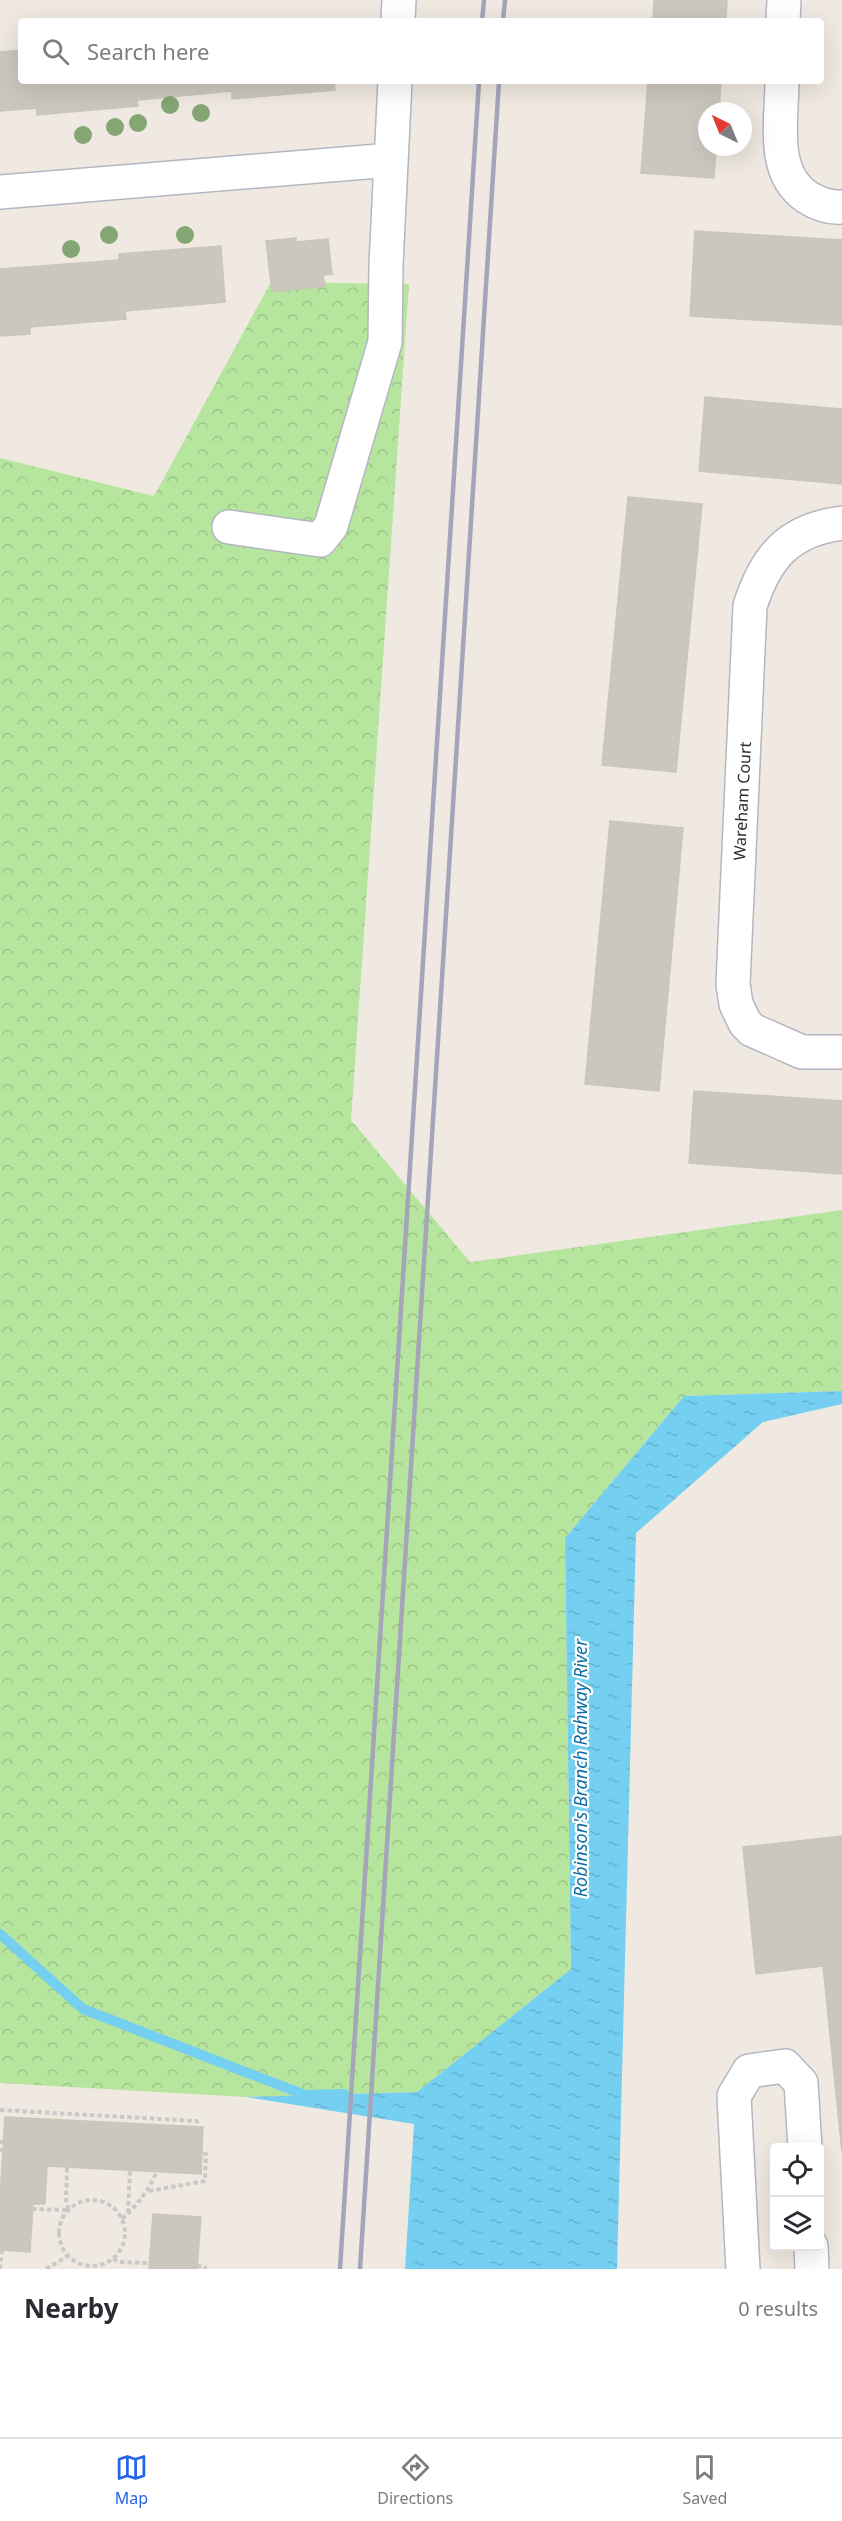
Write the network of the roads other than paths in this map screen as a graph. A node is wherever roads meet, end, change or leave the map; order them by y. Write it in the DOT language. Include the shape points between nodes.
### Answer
graph roads {
  1 [pos="399,0"];
  2 [pos="784,0"];
  3 [pos="398,18"];
  4 [pos="783,18"];
  5 [pos="395,84"];
  6 [pos="782,84"];
  7 [pos="391,160"];
  8 [pos="0,192"];
  9 [pos="842,207"];
  10 [pos="842,523"];
  11 [pos="229,527"];
  12 [pos="842,1052"];
  13 [pos="805,2143"];
  14 [pos="811,2251"];
  15 [pos="743,2269"];
  16 [pos="812,2269"];
  1 -- 3 [label="street"];
  2 -- 4 [label="street"];
  5 -- 7 [label="street"];
  6 -- 9 [label="street" via="781,153 785,170 798,190 817,203"];
  7 -- 8 [label="street"];
  7 -- 11 [label="street" via="385,342 332,526 320,540"];
  10 -- 12 [label="street, Wareham Court" via="821,526 793,539 777,552 759,577 750,606 733,984 736,1005 753,1030 802,1052"];
  13 -- 15 [label="street" via="801,2083 785,2066 749,2071 734,2096"];
  14 -- 16 [label="street"];
}
